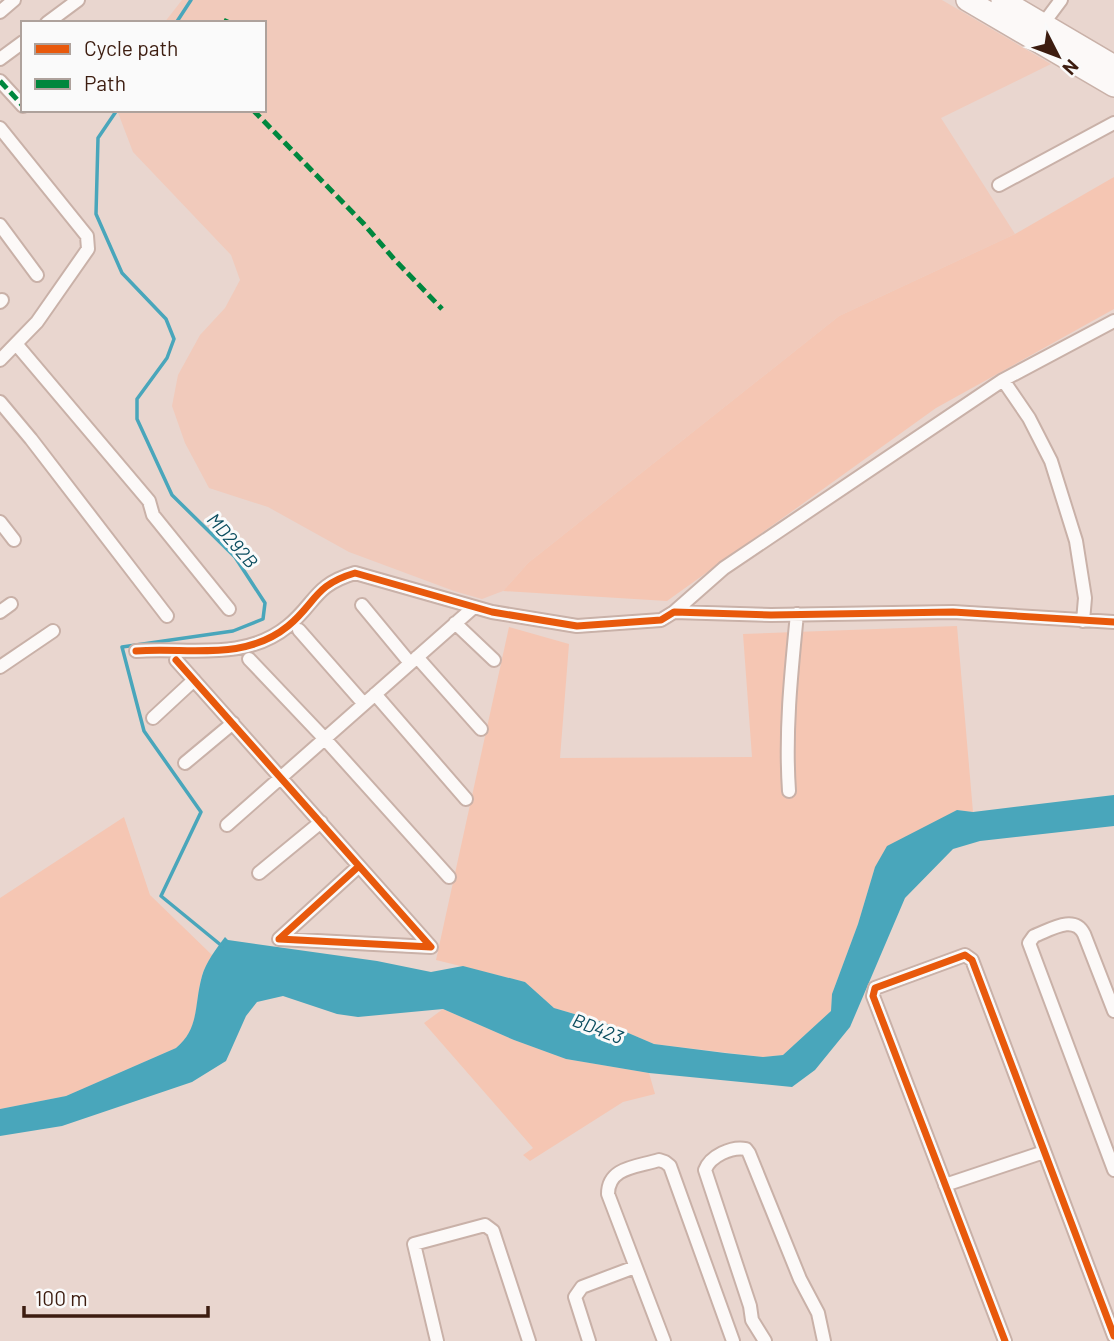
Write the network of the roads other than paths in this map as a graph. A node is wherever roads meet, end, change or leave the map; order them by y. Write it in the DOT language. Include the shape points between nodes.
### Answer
graph roads {
  1 [pos="15,0"];
  2 [pos="78,0"];
  3 [pos="967,0"];
  4 [pos="1003,0"];
  5 [pos="1061,0"];
  6 [pos="0,12"];
  7 [pos="63,18"];
  8 [pos="1044,24"];
  9 [pos="21,43"];
  10 [pos="0,59"];
  11 [pos="1114,66"];
  12 [pos="0,81"];
  13 [pos="1114,86"];
  14 [pos="21,104"];
  15 [pos="1114,123"];
  16 [pos="0,128"];
  17 [pos="999,185"];
  18 [pos="0,225"];
  19 [pos="37,275"];
  20 [pos="1114,321"];
  21 [pos="17,345"];
  22 [pos="0,360"];
  23 [pos="1003,380"];
  24 [pos="0,402"];
  25 [pos="0,522"];
  26 [pos="14,540"];
  27 [pos="11,604"];
  28 [pos="362,605"];
  29 [pos="474,607"];
  30 [pos="229,609"];
  31 [pos="0,612"];
  32 [pos="674,612"];
  33 [pos="797,614"];
  34 [pos="167,616"];
  35 [pos="1083,621"];
  36 [pos="1114,622"];
  37 [pos="456,623"];
  38 [pos="299,630"];
  39 [pos="54,631"];
  40 [pos="136,651"];
  41 [pos="249,659"];
  42 [pos="176,660"];
  43 [pos="414,660"];
  44 [pos="494,660"];
  45 [pos="0,667"];
  46 [pos="194,680"];
  47 [pos="375,694"];
  48 [pos="364,704"];
  49 [pos="153,718"];
  50 [pos="233,723"];
  51 [pos="481,729"];
  52 [pos="325,739"];
  53 [pos="185,763"];
  54 [pos="281,776"];
  55 [pos="789,791"];
  56 [pos="466,799"];
  57 [pos="321,822"];
  58 [pos="227,825"];
  59 [pos="359,866"];
  60 [pos="259,873"];
  61 [pos="449,877"];
  62 [pos="1114,1011"];
  63 [pos="1044,1152"];
  64 [pos="1114,1170"];
  65 [pos="945,1185"];
  66 [pos="635,1267"];
  67 [pos="1114,1336"];
  68 [pos="437,1341"];
  69 [pos="529,1341"];
  70 [pos="589,1341"];
  71 [pos="664,1341"];
  72 [pos="733,1341"];
  73 [pos="765,1341"];
  74 [pos="824,1341"];
  75 [pos="1005,1341"];
  1 -- 6 [label="street"];
  2 -- 7 [label="street"];
  3 -- 13 [label="main road"];
  4 -- 8 [label="main road"];
  5 -- 8 [label="street"];
  8 -- 11 [label="main road"];
  9 -- 10 [label="street"];
  12 -- 14 [label="street"];
  15 -- 17 [label="street"];
  16 -- 21 [label="street" via="89,242"];
  18 -- 19 [label="street"];
  20 -- 23 [label="street"];
  21 -- 22 [label="street"];
  21 -- 30 [label="street" via="149,500 153,515"];
  23 -- 32 [label="street" via="724,568"];
  23 -- 35 [label="street" via="1051,461 1076,541 1085,598"];
  24 -- 34 [label="street"];
  25 -- 26 [label="street"];
  27 -- 31 [label="street"];
  28 -- 43 [label="street"];
  29 -- 32 [label="street" via="577,626 661,620"];
  29 -- 37 [label="street"];
  29 -- 40 [label="street" via="355,573 336,579 315,594 288,626 263,641 218,652"];
  32 -- 33 [label="street"];
  33 -- 35 [label="street" via="953,612"];
  33 -- 55 [label="street" via="787,719"];
  35 -- 36 [label="street"];
  37 -- 43 [label="street"];
  37 -- 44 [label="street"];
  38 -- 48 [label="street"];
  39 -- 45 [label="street"];
  41 -- 52 [label="street"];
  42 -- 46 [label="street"];
  43 -- 47 [label="street"];
  43 -- 51 [label="street"];
  46 -- 49 [label="street"];
  46 -- 50 [label="street"];
  47 -- 48 [label="street"];
  47 -- 56 [label="street"];
  48 -- 52 [label="street"];
  50 -- 53 [label="street"];
  50 -- 54 [label="street"];
  52 -- 54 [label="street"];
  52 -- 61 [label="street"];
  54 -- 57 [label="street"];
  54 -- 58 [label="street"];
  57 -- 59 [label="street"];
  57 -- 60 [label="street"];
  59 -- 59 [label="street" via="279,939 431,947"];
  62 -- 64 [label="street" via="1078,925 1063,925 1031,939"];
  63 -- 65 [label="street"];
  63 -- 65 [label="street" via="972,960 965,955 873,991"];
  63 -- 67 [label="street"];
  65 -- 75 [label="street"];
  66 -- 70 [label="street" via="576,1293"];
  66 -- 71 [label="street"];
  66 -- 72 [label="street" via="608,1185 618,1172 665,1161"];
  68 -- 69 [label="street" via="414,1244 485,1225 493,1231"];
  73 -- 74 [label="street" via="752,1320 705,1170 713,1158 739,1147 749,1153 818,1313"];
}
